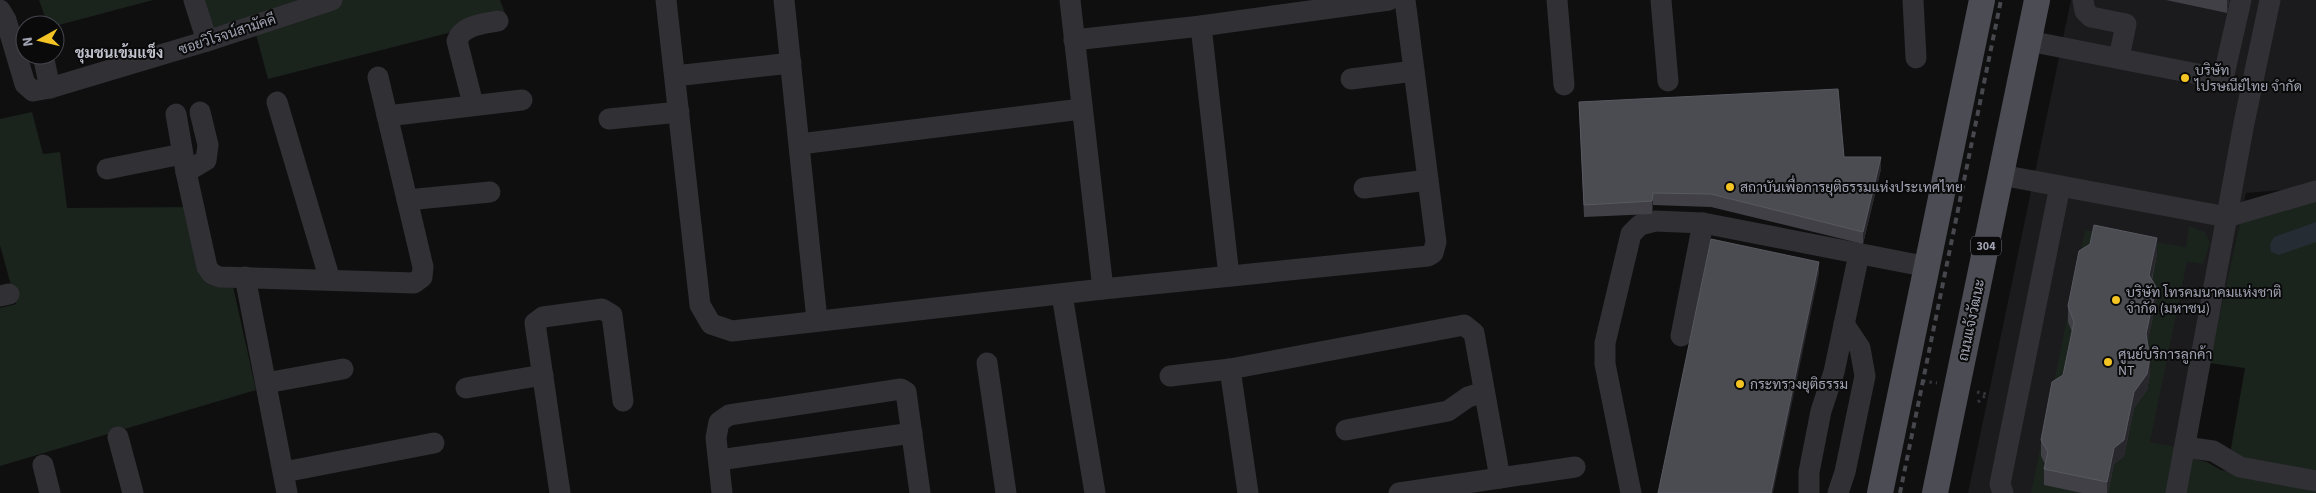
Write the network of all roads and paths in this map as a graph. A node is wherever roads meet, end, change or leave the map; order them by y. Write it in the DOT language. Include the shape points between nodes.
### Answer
graph roads {
  1 [pos="194,0"];
  2 [pos="332,0"];
  3 [pos="666,0"];
  4 [pos="784,0"];
  5 [pos="1070,0"];
  6 [pos="1389,0"];
  7 [pos="1405,0"];
  8 [pos="1557,0"];
  9 [pos="1661,0"];
  10 [pos="1913,0"];
  11 [pos="1982,0"];
  12 [pos="2037,0"];
  13 [pos="2083,0"];
  14 [pos="2241,0"];
  15 [pos="2270,0"];
  16 [pos="0,10"];
  17 [pos="498,21"];
  18 [pos="1201,26"];
  19 [pos="1074,40"];
  20 [pos="207,41"];
  21 [pos="2029,41"];
  22 [pos="1916,58"];
  23 [pos="2119,58"];
  24 [pos="790,63"];
  25 [pos="45,65"];
  26 [pos="1414,71"];
  27 [pos="675,76"];
  28 [pos="378,77"];
  29 [pos="1351,79"];
  30 [pos="1668,81"];
  31 [pos="1564,85"];
  32 [pos="50,88"];
  33 [pos="522,100"];
  34 [pos="278,102"];
  35 [pos="473,104"];
  36 [pos="1081,109"];
  37 [pos="200,112"];
  38 [pos="679,112"];
  39 [pos="176,114"];
  40 [pos="387,116"];
  41 [pos="610,119"];
  42 [pos="800,144"];
  43 [pos="184,163"];
  44 [pos="107,169"];
  45 [pos="2001,175"];
  46 [pos="1428,180"];
  47 [pos="2060,186"];
  48 [pos="1364,188"];
  49 [pos="2316,191"];
  50 [pos="490,192"];
  51 [pos="407,200"];
  52 [pos="2227,217"];
  53 [pos="1703,223"];
  54 [pos="1859,254"];
  55 [pos="1928,267"];
  56 [pos="245,276"];
  57 [pos="1229,276"];
  58 [pos="330,280"];
  59 [pos="1103,289"];
  60 [pos="1062,295"];
  61 [pos="817,320"];
  62 [pos="1844,324"];
  63 [pos="1681,336"];
  64 [pos="986,363"];
  65 [pos="343,369"];
  66 [pos="1230,369"];
  67 [pos="543,375"];
  68 [pos="1170,376"];
  69 [pos="266,383"];
  70 [pos="466,388"];
  71 [pos="1484,392"];
  72 [pos="1986,394"];
  73 [pos="623,401"];
  74 [pos="1978,402"];
  75 [pos="1346,430"];
  76 [pos="912,433"];
  77 [pos="118,437"];
  78 [pos="434,442"];
  79 [pos="2185,447"];
  80 [pos="719,460"];
  81 [pos="43,465"];
  82 [pos="1576,468"];
  83 [pos="284,472"];
  84 [pos="1500,478"];
  85 [pos="2316,481"];
  86 [pos="50,493"];
  87 [pos="133,493"];
  88 [pos="287,493"];
  89 [pos="557,493"];
  90 [pos="722,493"];
  91 [pos="920,493"];
  92 [pos="1006,493"];
  93 [pos="1095,493"];
  94 [pos="1248,493"];
  95 [pos="1399,493"];
  96 [pos="1631,493"];
  97 [pos="1809,493"];
  98 [pos="1838,493"];
  99 [pos="1880,493"];
  100 [pos="1935,493"];
  101 [pos="2003,493"];
  102 [pos="2176,493"];
  1 -- 20 [label="street"];
  2 -- 20 [label="street, ซอยวิโรจน์สามัคคี"];
  3 -- 27 [label="street"];
  4 -- 24 [label="street"];
  5 -- 19 [label="street"];
  6 -- 18 [label="street"];
  7 -- 26 [label="street"];
  8 -- 31 [label="street"];
  9 -- 30 [label="street"];
  10 -- 22 [label="street"];
  11 -- 55 [label="main road"];
  12 -- 21 [label="main road, ถนนแจ้งวัฒนะ / 304"];
  13 -- 23 [label="street" via="2085,11 2091,17 2126,24"];
  14 -- 23 [label="street" via="2223,79"];
  15 -- 52 [label="street"];
  16 -- 32 [label="street, ซอยวิโรจน์สามัคคี" via="25,84 33,91"];
  17 -- 35 [label="street" via="459,33 457,40"];
  18 -- 19 [label="street"];
  18 -- 57 [label="street"];
  19 -- 36 [label="street"];
  20 -- 32 [label="street, ซอยวิโรจน์สามัคคี"];
  21 -- 23 [label="street"];
  21 -- 45 [label="main road, ถนนแจ้งวัฒนะ / 304"];
  24 -- 27 [label="street"];
  24 -- 42 [label="street"];
  25 -- 32 [label="street"];
  26 -- 29 [label="street"];
  26 -- 46 [label="street"];
  27 -- 38 [label="street"];
  28 -- 40 [label="street"];
  33 -- 35 [label="street"];
  34 -- 58 [label="street"];
  35 -- 40 [label="street"];
  36 -- 42 [label="street"];
  36 -- 59 [label="street"];
  37 -- 43 [label="street" via="208,145 206,160"];
  38 -- 41 [label="street"];
  38 -- 61 [label="street" via="700,305 711,324 732,331"];
  39 -- 43 [label="street"];
  40 -- 51 [label="street"];
  42 -- 61 [label="street"];
  43 -- 44 [label="street"];
  43 -- 56 [label="street" via="208,267 212,274 220,277"];
  45 -- 47 [label="street"];
  45 -- 100 [label="main road, ถนนแจ้งวัฒนะ / 304"];
  46 -- 48 [label="street"];
  46 -- 57 [label="street" via="1436,242 1433,253 1428,256"];
  47 -- 52 [label="street"];
  47 -- 101 [label="street" via="2000,484"];
  49 -- 52 [label="street"];
  50 -- 51 [label="street"];
  51 -- 58 [label="street" via="423,267 422,277 414,283"];
  52 -- 79 [label="street"];
  53 -- 54 [label="street"];
  53 -- 63 [label="street"];
  53 -- 96 [label="street" via="1655,221 1640,225 1631,234 1605,343 1605,364"];
  54 -- 55 [label="street"];
  54 -- 62 [label="street"];
  55 -- 99 [label="main road"];
  56 -- 58 [label="street"];
  56 -- 69 [label="street"];
  57 -- 59 [label="street"];
  59 -- 60 [label="street"];
  60 -- 61 [label="street"];
  60 -- 93 [label="street"];
  62 -- 97 [label="street" via="1834,372 1821,411 1809,472"];
  62 -- 98 [label="street" via="1860,348 1865,376 1846,472"];
  64 -- 92 [label="street"];
  65 -- 69 [label="street"];
  66 -- 68 [label="street"];
  66 -- 71 [label="street" via="1464,326 1474,333"];
  66 -- 94 [label="street"];
  67 -- 70 [label="street"];
  67 -- 73 [label="street" via="536,323 543,317 602,309 612,315"];
  67 -- 89 [label="street"];
  69 -- 83 [label="street"];
  71 -- 75 [label="street" via="1468,397 1448,411"];
  71 -- 84 [label="street"];
  72 -- 74 [label="path"];
  76 -- 80 [label="street"];
  76 -- 80 [label="street" via="906,392 901,389 729,415 720,422 716,438"];
  76 -- 91 [label="street"];
  77 -- 87 [label="street"];
  78 -- 83 [label="street"];
  79 -- 85 [label="street" via="2213,451 2240,466"];
  79 -- 102 [label="street"];
  80 -- 90 [label="street"];
  81 -- 86 [label="street"];
  82 -- 84 [label="street"];
  83 -- 88 [label="street"];
  84 -- 95 [label="street"];
}
